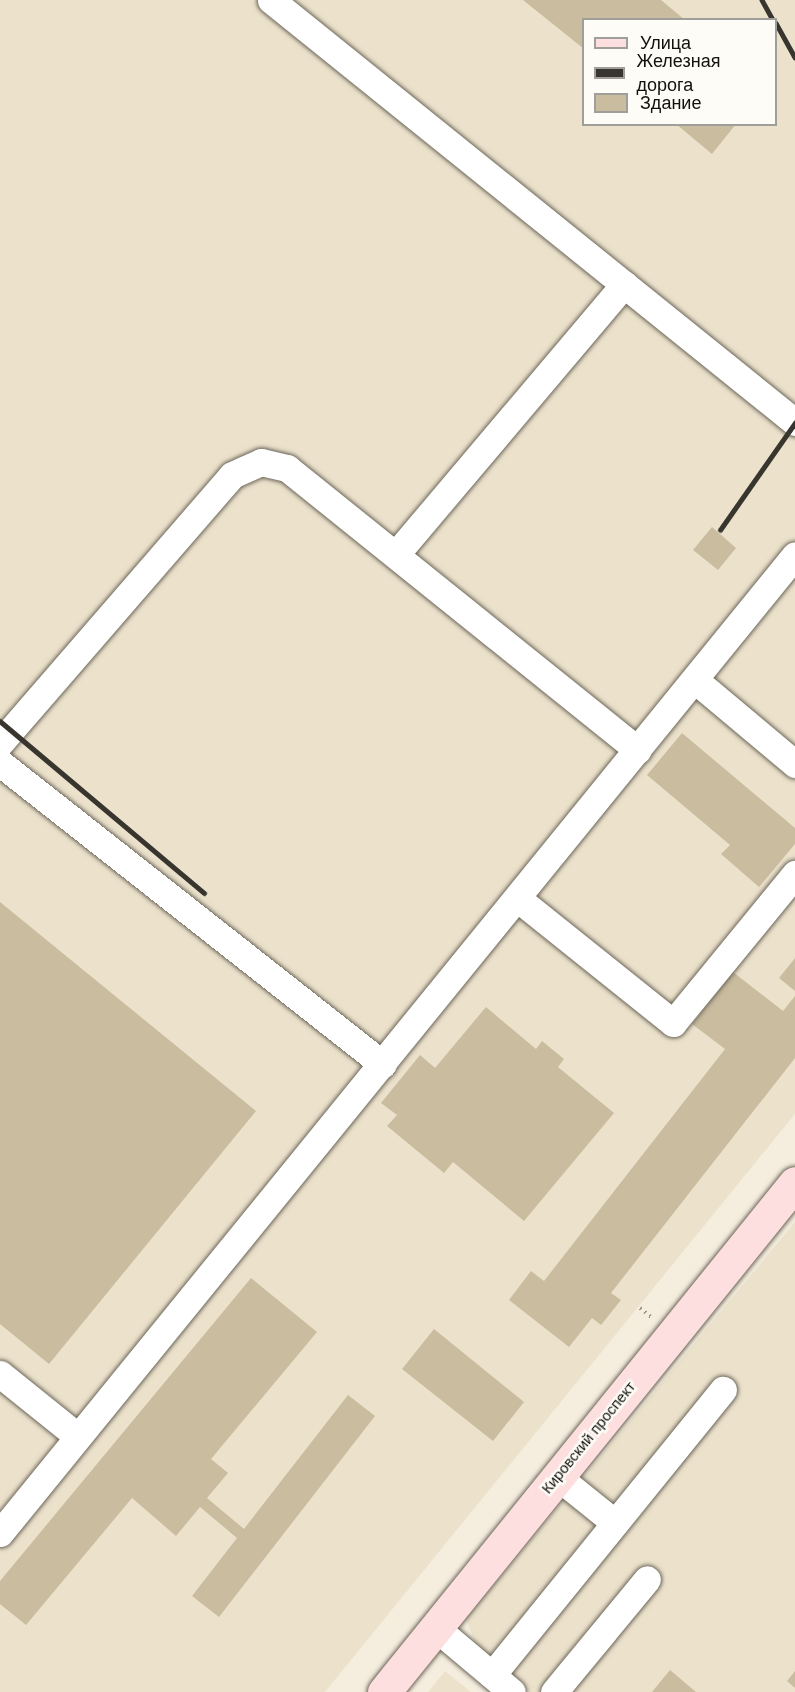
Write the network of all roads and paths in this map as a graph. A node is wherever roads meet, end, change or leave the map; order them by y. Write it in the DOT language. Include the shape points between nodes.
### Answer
graph roads {
  1 [pos="271,0"];
  2 [pos="624,284"];
  3 [pos="795,422"];
  4 [pos="397,553"];
  5 [pos="795,555"];
  6 [pos="695,680"];
  7 [pos="0,743"];
  8 [pos="638,750"];
  9 [pos="0,763"];
  10 [pos="795,764"];
  11 [pos="795,874"];
  12 [pos="517,898"];
  13 [pos="383,1064"];
  14 [pos="795,1184"];
  15 [pos="0,1374"];
  16 [pos="723,1390"];
  17 [pos="76,1435"];
  18 [pos="558,1477"];
  19 [pos="615,1523"];
  20 [pos="0,1533"];
  21 [pos="647,1579"];
  22 [pos="436,1628"];
  23 [pos="502,1684"];
  24 [pos="384,1692"];
  25 [pos="554,1692"];
  1 -- 2 [label="street"];
  2 -- 3 [label="street"];
  2 -- 4 [label="street"];
  4 -- 7 [label="street" via="287,468 261,462 232,475"];
  4 -- 8 [label="street"];
  5 -- 6 [label="street"];
  6 -- 8 [label="street"];
  6 -- 10 [label="street"];
  8 -- 12 [label="street"];
  9 -- 13 [label="street"];
  11 -- 12 [label="street" via="673,1023"];
  12 -- 13 [label="street"];
  13 -- 17 [label="street"];
  14 -- 18 [label="main road, Кировский проспект"];
  15 -- 17 [label="street"];
  16 -- 19 [label="street"];
  17 -- 20 [label="street"];
  18 -- 19 [label="street"];
  18 -- 22 [label="main road, Кировский проспект"];
  19 -- 23 [label="street"];
  21 -- 25 [label="street"];
  22 -- 23 [label="street"];
  22 -- 24 [label="main road, Кировский проспект"];
}
